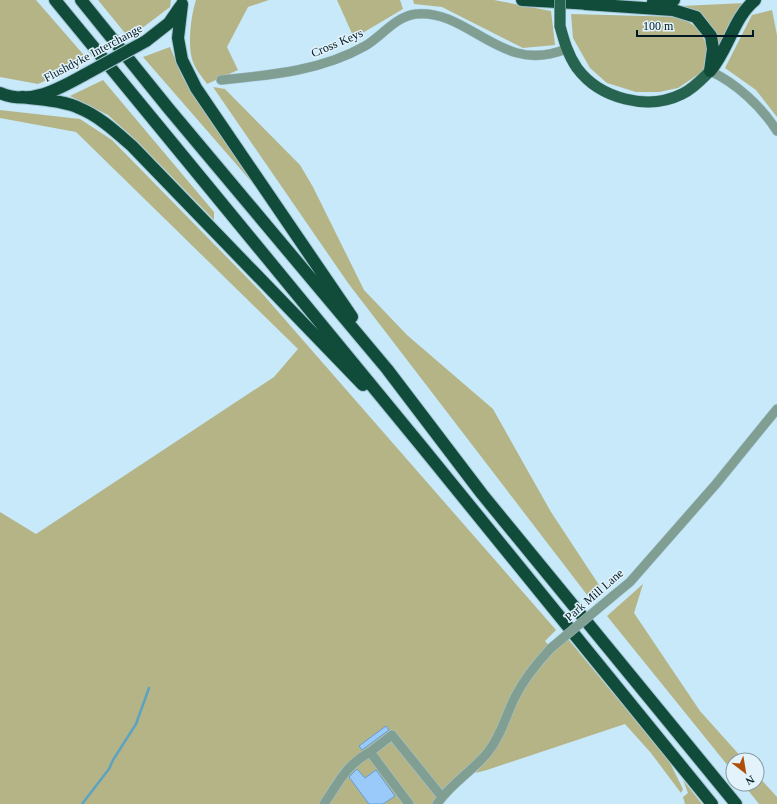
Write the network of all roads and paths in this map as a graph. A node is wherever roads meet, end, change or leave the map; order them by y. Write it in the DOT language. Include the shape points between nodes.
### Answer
graph roads {
  1 [pos="55,0"];
  2 [pos="81,0"];
  3 [pos="522,0"];
  4 [pos="560,0"];
  5 [pos="674,0"];
  6 [pos="755,0"];
  7 [pos="182,2"];
  8 [pos="586,4"];
  9 [pos="566,48"];
  10 [pos="710,71"];
  11 [pos="221,80"];
  12 [pos="1,94"];
  13 [pos="22,97"];
  14 [pos="777,131"];
  15 [pos="387,369"];
  16 [pos="777,409"];
  17 [pos="423,448"];
  18 [pos="370,752"];
  19 [pos="440,800"];
  20 [pos="324,804"];
  21 [pos="409,804"];
  22 [pos="712,804"];
  23 [pos="736,804"];
  1 -- 17 [label="highway"];
  2 -- 15 [label="highway"];
  3 -- 8 [label="highway"];
  4 -- 9 [label="main road, bridge" via="560,26"];
  5 -- 8 [label="highway"];
  6 -- 10 [label="highway" via="739,18 720,59"];
  7 -- 13 [label="highway, Flushdyke Interchange, bridge" via="168,23 146,41 50,92"];
  7 -- 15 [label="highway" via="178,38 182,60 196,88"];
  8 -- 10 [label="highway" via="673,10 696,17 711,36 713,49"];
  9 -- 10 [label="main road" via="578,69 593,84 619,97 640,102 659,101 682,94"];
  9 -- 11 [label="street, Cross Keys" via="554,54 539,56 516,53 439,16 414,14 397,22 366,46 331,61 304,70"];
  10 -- 14 [label="street" via="724,77 750,99"];
  12 -- 13 [label="highway, Flushdyke Interchange"];
  13 -- 17 [label="highway" via="66,103 90,113 116,132"];
  15 -- 23 [label="highway" via="482,494"];
  16 -- 19 [label="street, Park Mill Lane, bridge" via="716,484 630,582 537,662 515,697 489,751"];
  17 -- 22 [label="highway"];
  18 -- 19 [label="street" via="392,734"];
  18 -- 20 [label="street" via="342,774 339,783"];
  18 -- 21 [label="street"];
}
